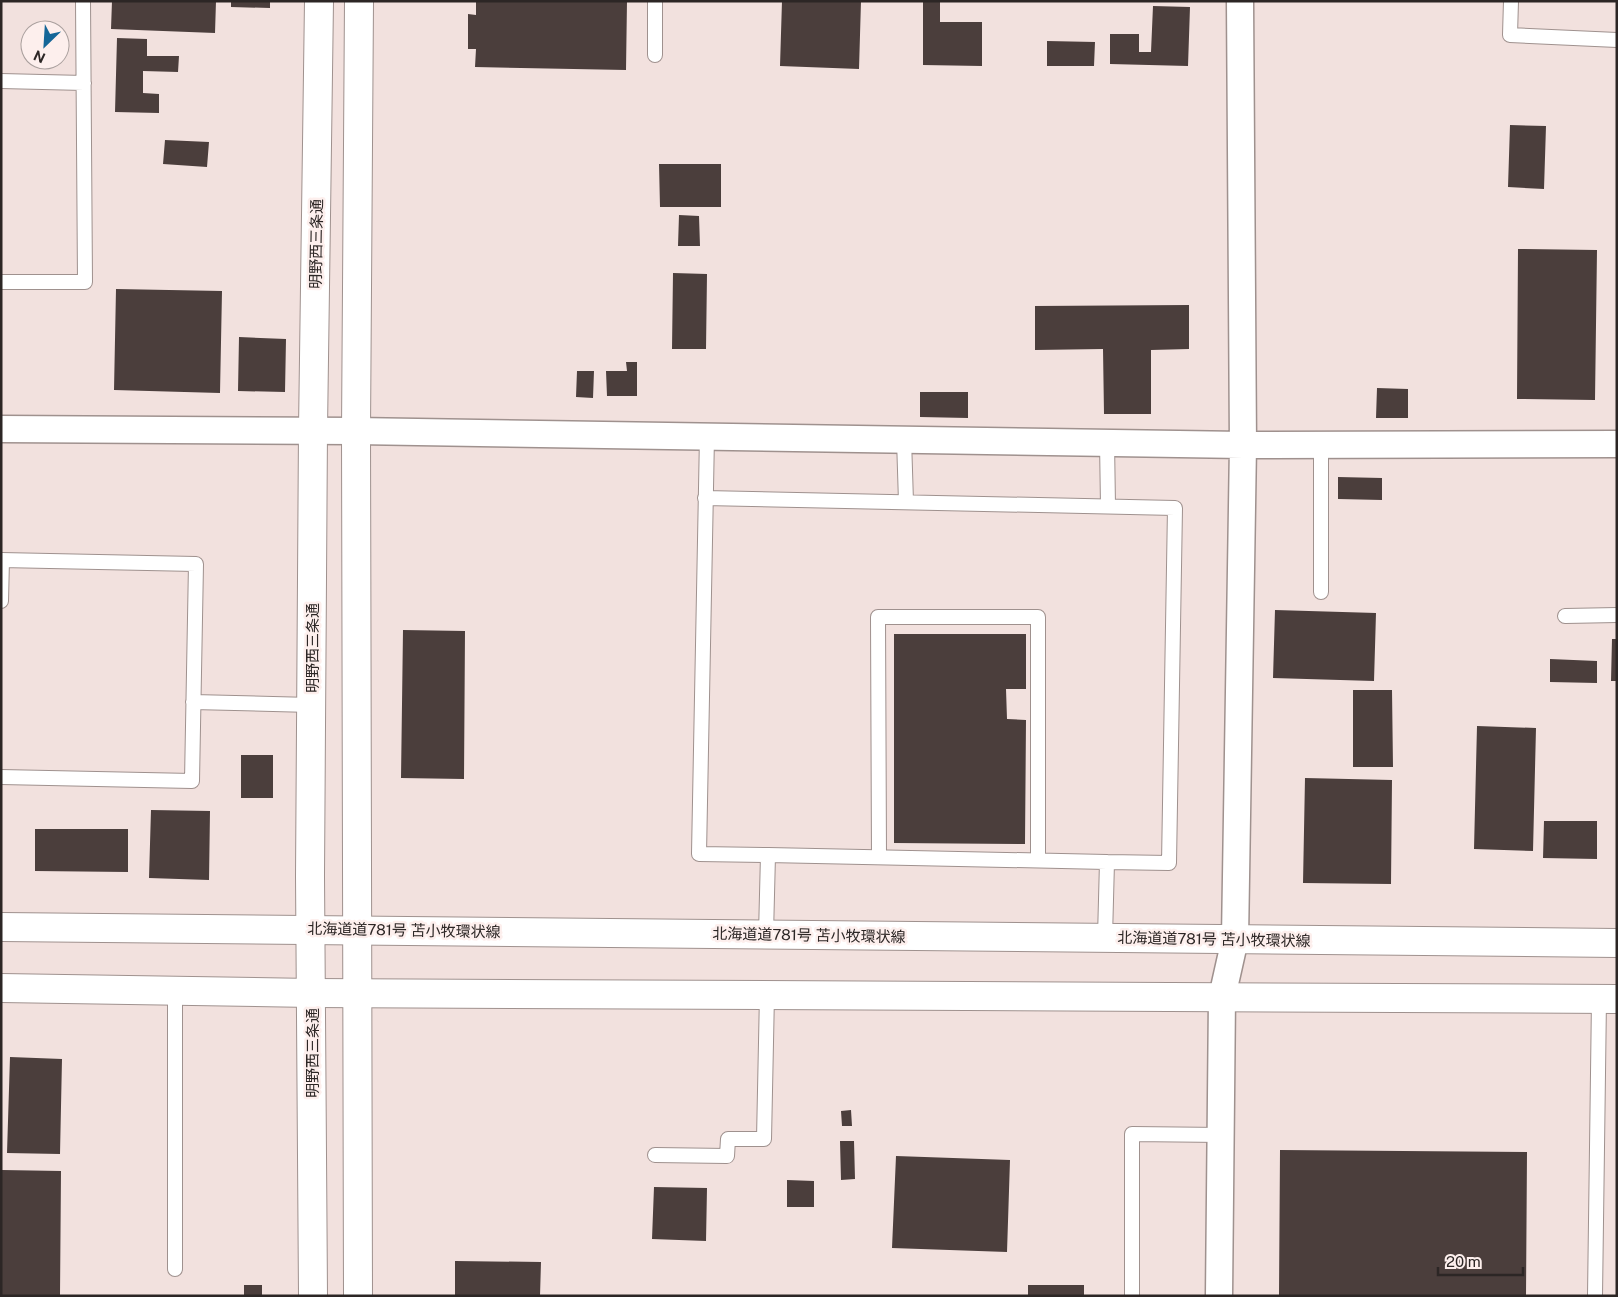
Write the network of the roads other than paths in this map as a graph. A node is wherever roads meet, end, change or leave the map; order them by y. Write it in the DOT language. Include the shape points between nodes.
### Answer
graph roads {
  1 [pos="83,1"];
  2 [pos="320,1"];
  3 [pos="358,1"];
  4 [pos="655,1"];
  5 [pos="1240,1"];
  6 [pos="1511,1"];
  7 [pos="1617,40"];
  8 [pos="655,55"];
  9 [pos="1,82"];
  10 [pos="84,83"];
  11 [pos="1,282"];
  12 [pos="1,429"];
  13 [pos="313,430"];
  14 [pos="356,430"];
  15 [pos="707,436"];
  16 [pos="904,439"];
  17 [pos="1108,442"];
  18 [pos="1243,444"];
  19 [pos="1617,444"];
  20 [pos="1321,445"];
  21 [pos="706,498"];
  22 [pos="906,502"];
  23 [pos="1108,506"];
  24 [pos="2,560"];
  25 [pos="1321,592"];
  26 [pos="1,601"];
  27 [pos="1617,615"];
  28 [pos="1565,616"];
  29 [pos="193,702"];
  30 [pos="311,705"];
  31 [pos="1,777"];
  32 [pos="768,855"];
  33 [pos="879,857"];
  34 [pos="1038,860"];
  35 [pos="1107,862"];
  36 [pos="1,926"];
  37 [pos="311,929"];
  38 [pos="358,930"];
  39 [pos="766,934"];
  40 [pos="1105,938"];
  41 [pos="1235,939"];
  42 [pos="1617,943"];
  43 [pos="1,988"];
  44 [pos="175,990"];
  45 [pos="357,992"];
  46 [pos="312,993"];
  47 [pos="767,994"];
  48 [pos="1222,997"];
  49 [pos="1608,999"];
  50 [pos="1222,1134"];
  51 [pos="655,1155"];
  52 [pos="176,1269"];
  53 [pos="313,1296"];
  54 [pos="358,1296"];
  55 [pos="1132,1296"];
  56 [pos="1219,1296"];
  57 [pos="1595,1296"];
  1 -- 10 [label="lane"];
  2 -- 13 [label="main road, 明野西三条通"];
  3 -- 14 [label="main road"];
  4 -- 8 [label="lane"];
  5 -- 18 [label="street"];
  6 -- 7 [label="lane" via="1510,35"];
  9 -- 10 [label="lane"];
  10 -- 11 [label="lane" via="85,282"];
  12 -- 13 [label="street"];
  13 -- 14 [label="street"];
  13 -- 30 [label="main road, 明野西三条通"];
  14 -- 15 [label="street"];
  14 -- 38 [label="main road"];
  15 -- 16 [label="street"];
  15 -- 21 [label="lane"];
  16 -- 17 [label="street"];
  16 -- 22 [label="lane"];
  17 -- 18 [label="street"];
  17 -- 23 [label="lane"];
  18 -- 20 [label="street"];
  18 -- 41 [label="street"];
  19 -- 20 [label="street"];
  20 -- 25 [label="lane"];
  21 -- 22 [label="lane"];
  21 -- 32 [label="lane" via="699,854"];
  22 -- 23 [label="lane"];
  23 -- 35 [label="lane" via="1175,508 1169,863"];
  24 -- 26 [label="lane"];
  24 -- 29 [label="lane" via="196,564"];
  27 -- 28 [label="lane"];
  29 -- 30 [label="lane"];
  29 -- 31 [label="lane" via="192,781"];
  30 -- 37 [label="main road, 明野西三条通"];
  32 -- 33 [label="lane"];
  32 -- 39 [label="lane"];
  33 -- 34 [label="lane"];
  33 -- 34 [label="lane" via="878,617 1038,617"];
  34 -- 35 [label="lane"];
  35 -- 40 [label="lane"];
  36 -- 37 [label="main road, 北海道道781号 苫小牧環状線"];
  37 -- 38 [label="main road, 北海道道781号 苫小牧環状線"];
  37 -- 46 [label="main road, 明野西三条通"];
  38 -- 39 [label="main road, 北海道道781号 苫小牧環状線"];
  38 -- 45 [label="main road"];
  39 -- 40 [label="main road, 北海道道781号 苫小牧環状線"];
  40 -- 41 [label="main road, 北海道道781号 苫小牧環状線"];
  41 -- 42 [label="main road, 北海道道781号 苫小牧環状線"];
  41 -- 48 [label="street"];
  43 -- 44 [label="main road"];
  44 -- 46 [label="main road"];
  44 -- 52 [label="lane"];
  45 -- 46 [label="main road"];
  45 -- 47 [label="main road"];
  45 -- 54 [label="main road"];
  46 -- 53 [label="main road, 明野西三条通"];
  47 -- 48 [label="main road"];
  47 -- 51 [label="lane" via="764,1139 728,1139 726,1156"];
  48 -- 49 [label="main road"];
  48 -- 50 [label="street"];
  49 -- 57 [label="lane"];
  50 -- 55 [label="lane" via="1132,1134"];
  50 -- 56 [label="street"];
}
